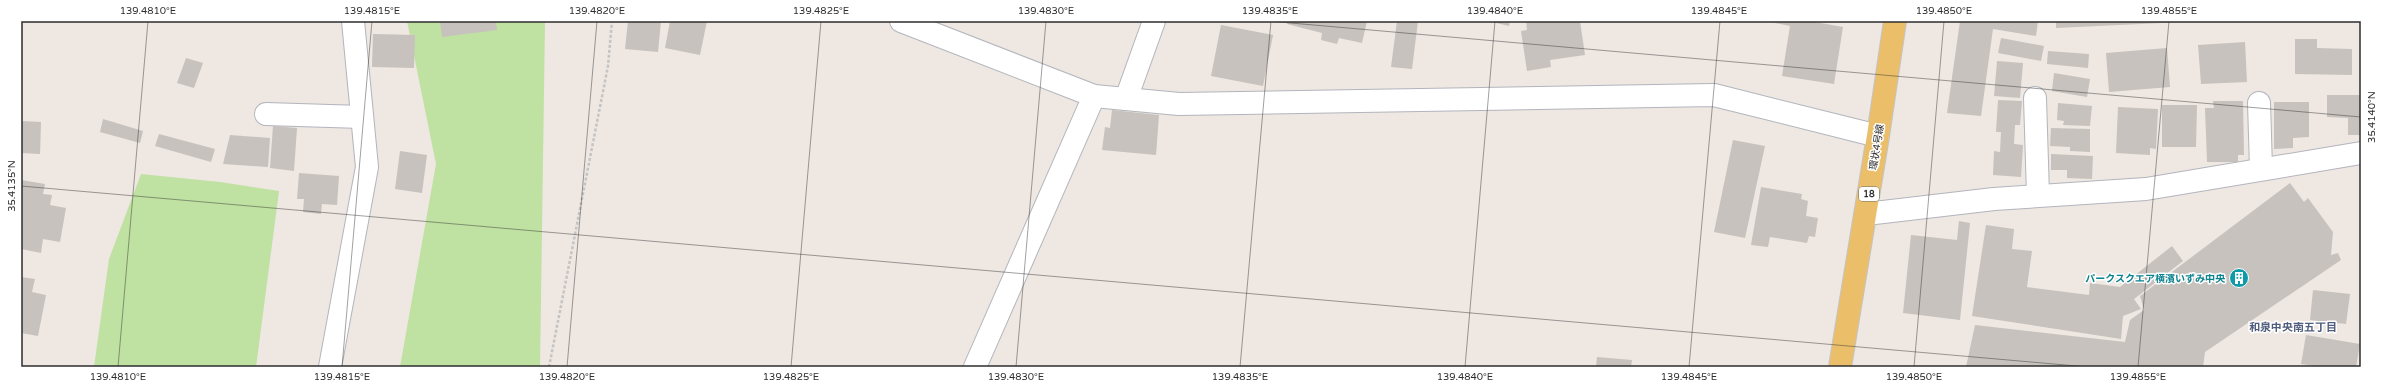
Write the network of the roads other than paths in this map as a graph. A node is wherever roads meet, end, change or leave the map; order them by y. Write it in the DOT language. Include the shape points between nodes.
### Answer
graph roads {
  1 [pos="353,21"];
  2 [pos="900,21"];
  3 [pos="1154,21"];
  4 [pos="1894,21"];
  5 [pos="1094,96"];
  6 [pos="2035,98"];
  7 [pos="1126,99"];
  8 [pos="2259,103"];
  9 [pos="266,114"];
  10 [pos="362,117"];
  11 [pos="1878,136"];
  12 [pos="2361,153"];
  13 [pos="2261,168"];
  14 [pos="2038,195"];
  15 [pos="1866,214"];
  16 [pos="330,367"];
  17 [pos="975,367"];
  18 [pos="1840,367"];
  1 -- 10 [label="street"];
  2 -- 5 [label="street"];
  3 -- 7 [label="street"];
  4 -- 11 [label="main road, 環状4号線 / 18"];
  5 -- 7 [label="street"];
  5 -- 17 [label="street"];
  6 -- 14 [label="street"];
  7 -- 11 [label="street" via="1179,104 1714,95"];
  8 -- 13 [label="street"];
  9 -- 10 [label="street"];
  10 -- 16 [label="street" via="367,167"];
  11 -- 15 [label="main road, 環状4号線 / 18"];
  12 -- 13 [label="street"];
  13 -- 14 [label="street" via="2146,189"];
  14 -- 15 [label="street"];
  15 -- 18 [label="main road, 環状4号線 / 18"];
}
